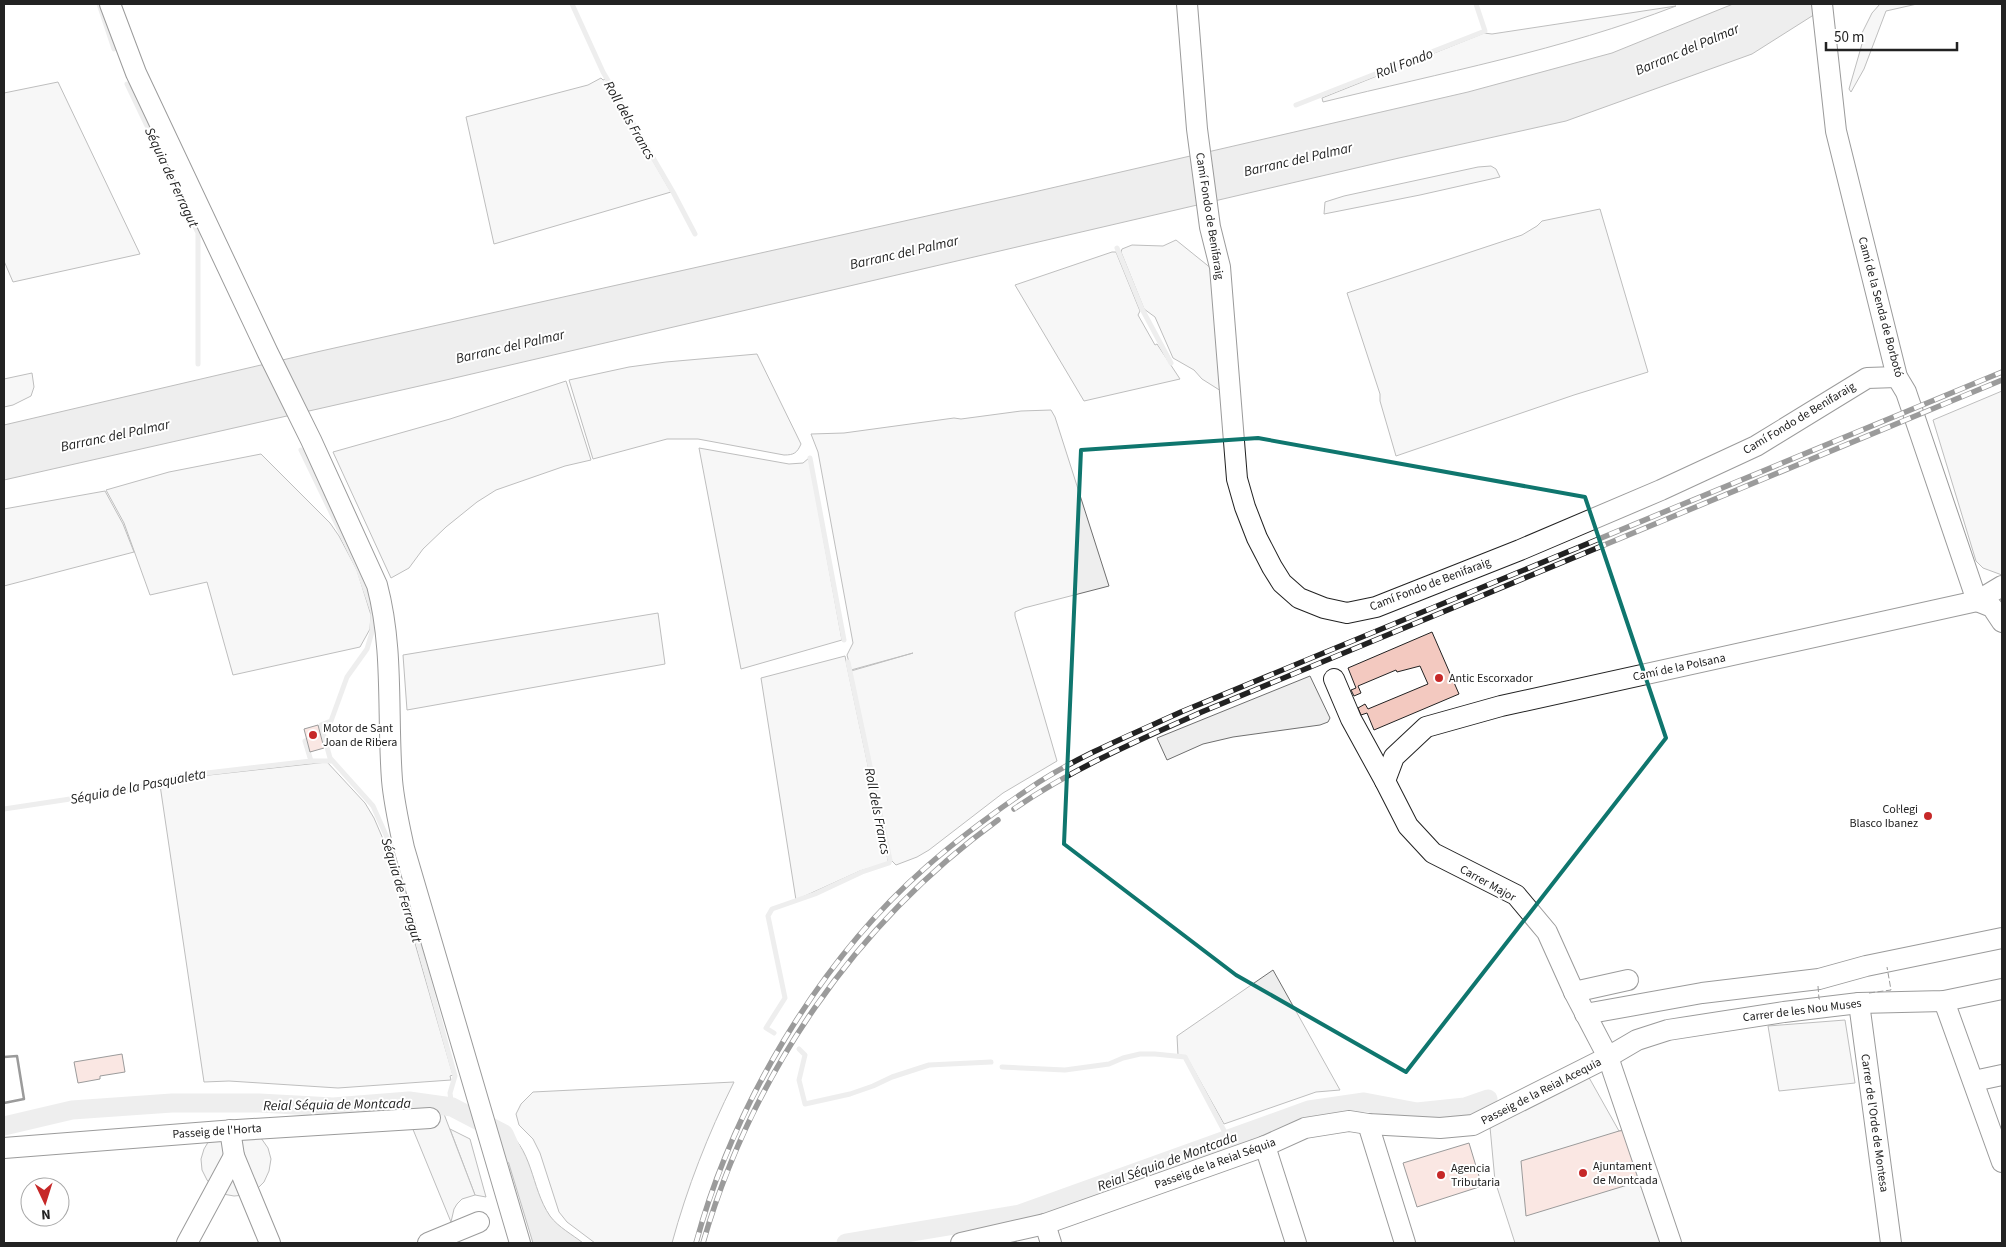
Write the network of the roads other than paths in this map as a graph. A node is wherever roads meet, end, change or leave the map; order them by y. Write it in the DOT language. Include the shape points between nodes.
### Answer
graph roads {
  1 [pos="110,4"];
  2 [pos="1187,4"];
  3 [pos="1822,4"];
  4 [pos="1897,377"];
  5 [pos="2002,586"];
  6 [pos="1977,601"];
  7 [pos="2002,622"];
  8 [pos="1334,679"];
  9 [pos="1385,780"];
  10 [pos="2002,938"];
  11 [pos="1628,980"];
  12 [pos="2002,989"];
  13 [pos="1574,992"];
  14 [pos="1944,1001"];
  15 [pos="1859,1003"];
  16 [pos="1588,1019"];
  17 [pos="1608,1057"];
  18 [pos="2002,1075"];
  19 [pos="1974,1081"];
  20 [pos="430,1118"];
  21 [pos="1368,1124"];
  22 [pos="1474,1125"];
  23 [pos="230,1130"];
  24 [pos="1265,1146"];
  25 [pos="4,1148"];
  26 [pos="234,1156"];
  27 [pos="2002,1162"];
  28 [pos="479,1222"];
  29 [pos="1048,1234"];
  30 [pos="187,1243"];
  31 [pos="270,1243"];
  32 [pos="428,1243"];
  33 [pos="520,1243"];
  34 [pos="961,1243"];
  35 [pos="1296,1243"];
  36 [pos="1405,1243"];
  37 [pos="1671,1243"];
  38 [pos="1891,1243"];
  1 -- 33 [label="street" via="136,73 377,585 389,650 391,763 396,808 414,888"];
  2 -- 4 [label="street, Camí Fondo de Benifaraig" via="1196,129 1210,226 1220,267 1237,479 1257,538 1272,567 1282,583 1299,598 1347,613 1376,607 1520,550 1756,446 1867,378"];
  3 -- 4 [label="street, Camí de la Senda de Borbotó" via="1836,131"];
  4 -- 6 [label="street, Camí de la Senda de Borbotó" via="1906,392"];
  5 -- 6 [label="street, Camí de la Polsana"];
  6 -- 7 [label="street" via="1992,607"];
  6 -- 9 [label="street, Camí de la Polsana" via="1500,706 1426,727 1394,757"];
  8 -- 9 [label="street, Carrer Major" via="1351,719"];
  9 -- 13 [label="street, Carrer Major" via="1408,826 1433,853 1516,895 1547,932"];
  10 -- 16 [label="street" via="1819,979 1702,993"];
  11 -- 13 [label="street"];
  12 -- 14 [label="street, Carrer de les Nou Muses"];
  13 -- 16 [label="street, Carrer Major"];
  14 -- 15 [label="street, Carrer de les Nou Muses"];
  14 -- 19 [label="street"];
  15 -- 17 [label="street, Carrer de les Nou Muses" via="1668,1030 1637,1040"];
  15 -- 38 [label="street, Carrer de l'Orde de Montesa"];
  16 -- 17 [label="street, Carrer Major"];
  17 -- 22 [label="street, Passeig de la Reial Acequia"];
  17 -- 37 [label="street"];
  18 -- 19 [label="street"];
  19 -- 27 [label="street"];
  20 -- 23 [label="street, Passeig de l'Horta"];
  21 -- 22 [label="street, Passeig de la Reial Séquia" via="1440,1128"];
  21 -- 24 [label="street, Passeig de la Reial Séquia" via="1349,1121 1305,1128"];
  21 -- 36 [label="street"];
  23 -- 25 [label="street, Passeig de l'Horta"];
  23 -- 26 [label="street"];
  24 -- 29 [label="street, Passeig de la Reial Séquia"];
  24 -- 35 [label="street"];
  26 -- 30 [label="street"];
  26 -- 31 [label="street"];
  28 -- 32 [label="street"];
  29 -- 34 [label="street, Passeig de la Reial Séquia"];
}
